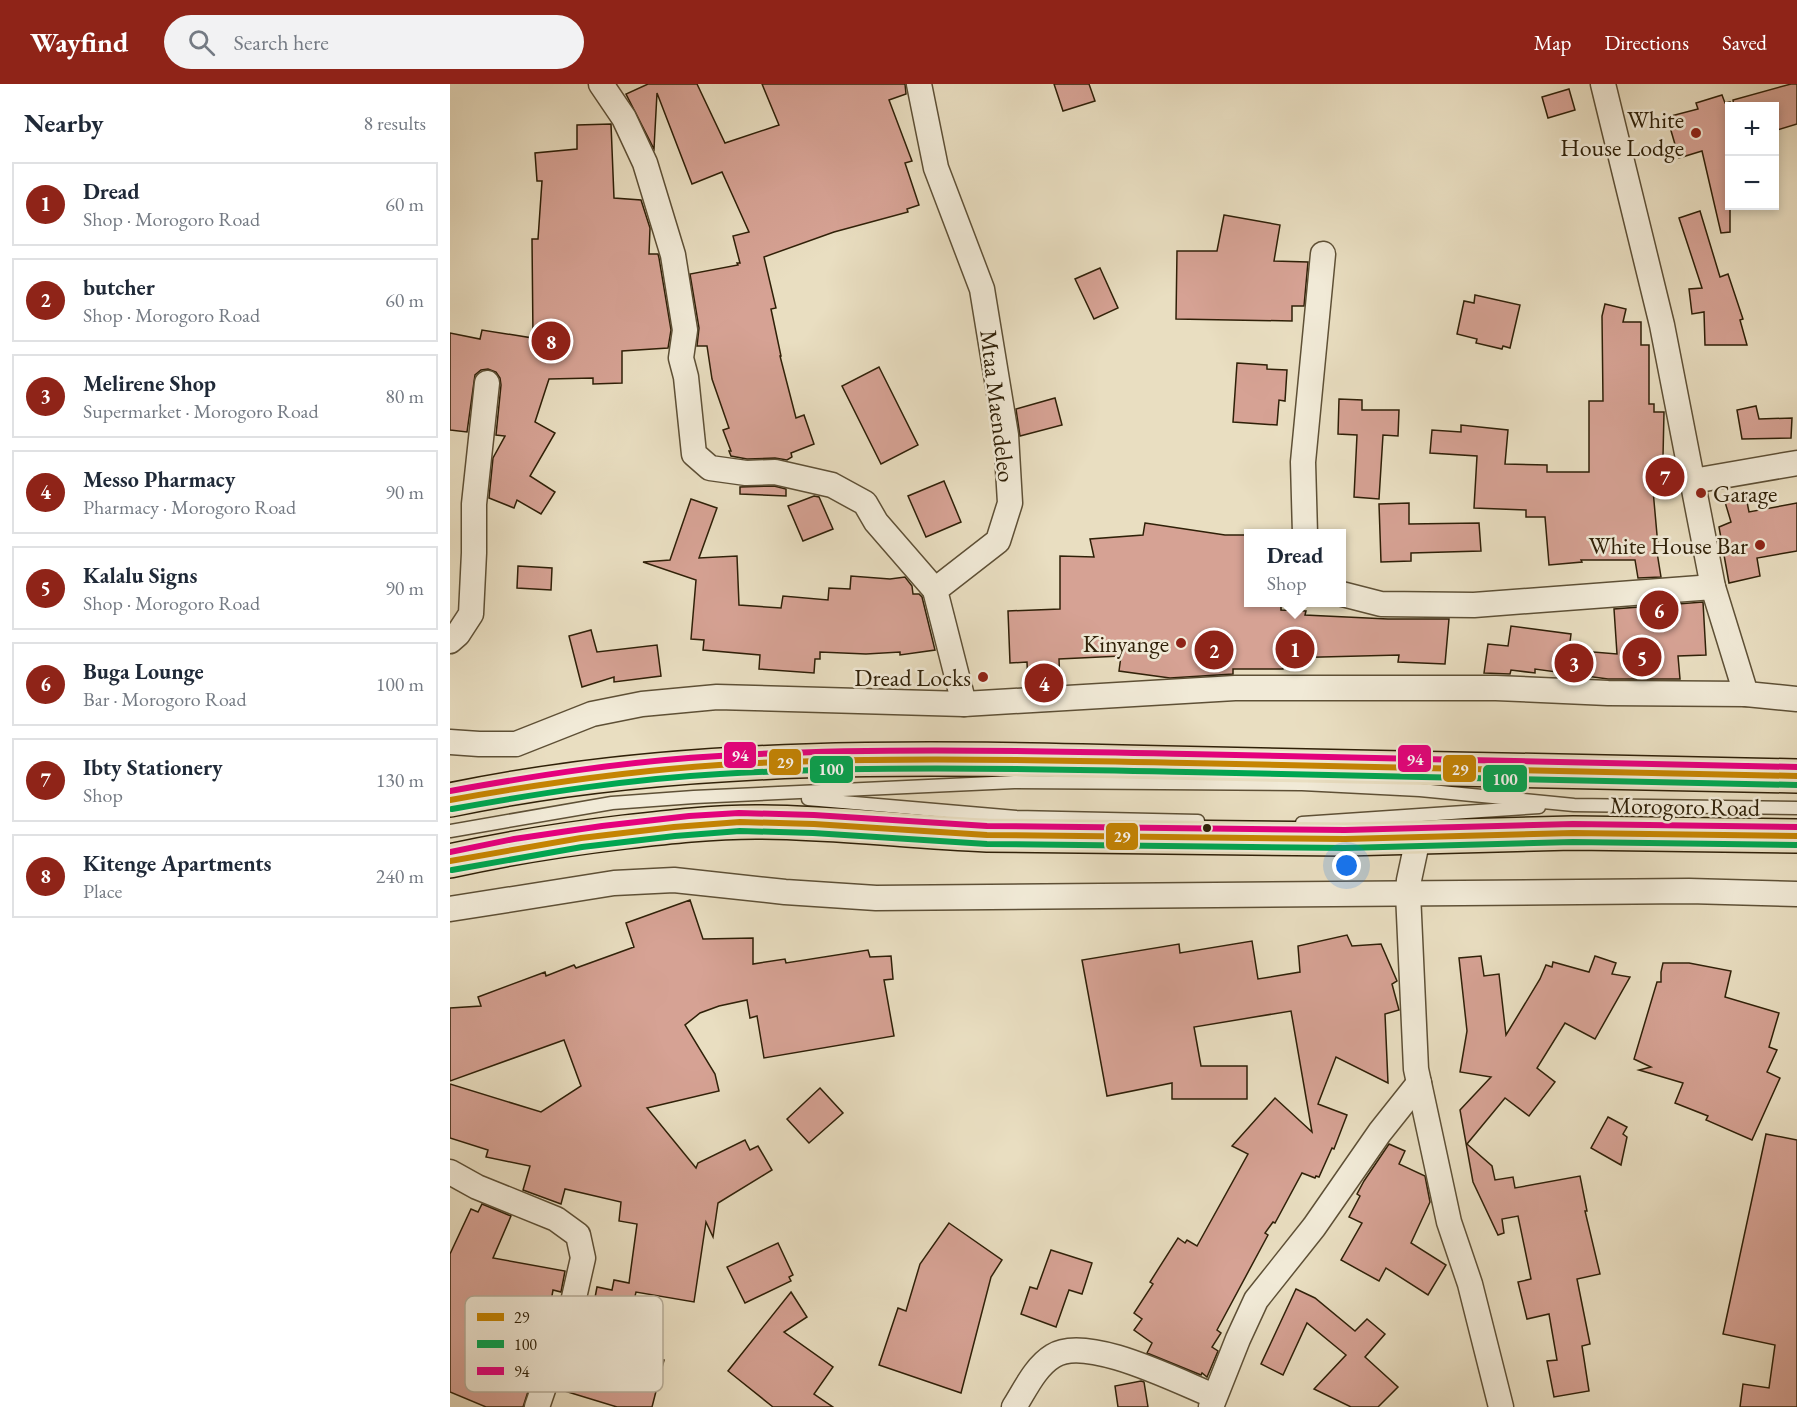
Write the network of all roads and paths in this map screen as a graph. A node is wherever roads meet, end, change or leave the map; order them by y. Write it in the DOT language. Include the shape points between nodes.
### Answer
graph roads {
  1 [pos="602,84"];
  2 [pos="919,84"];
  3 [pos="1603,84"];
  4 [pos="1323,254"];
  5 [pos="487,384"];
  6 [pos="1797,463"];
  7 [pos="1693,481"];
  8 [pos="1305,529"];
  9 [pos="1713,587"];
  10 [pos="935,590"];
  11 [pos="1346,595"];
  12 [pos="450,641"];
  13 [pos="1746,694"];
  14 [pos="1797,699"];
  15 [pos="964,704"];
  16 [pos="450,742"];
  17 [pos="1797,776"];
  18 [pos="765,795"];
  19 [pos="450,800"];
  20 [pos="1574,804"];
  21 [pos="1797,808"];
  22 [pos="450,831"];
  23 [pos="1797,836"];
  24 [pos="1418,838"];
  25 [pos="450,861"];
  26 [pos="1408,893"];
  27 [pos="1797,894"];
  28 [pos="450,909"];
  29 [pos="1419,1083"];
  30 [pos="450,1172"];
  31 [pos="574,1296"];
  32 [pos="542,1392"];
  33 [pos="1212,1402"];
  34 [pos="537,1407"];
  35 [pos="1014,1407"];
  36 [pos="1501,1407"];
  1 -- 10 [label="street" via="624,118 645,164 673,255 685,330 681,358 694,454 710,468 775,472 832,485 865,503 876,522"];
  2 -- 10 [label="street, Mtaa Maendeleo" via="936,168 982,289 1006,435 1010,502 998,541"];
  3 -- 7 [label="street" via="1662,325"];
  4 -- 8 [label="street" via="1303,462"];
  5 -- 12 [label="street" via="474,504 471,614"];
  6 -- 7 [label="street"];
  7 -- 9 [label="street"];
  9 -- 11 [label="street" via="1474,605 1381,604"];
  9 -- 13 [label="street"];
  10 -- 15 [label="street"];
  13 -- 14 [label="street"];
  13 -- 15 [label="street" via="1496,688 1235,688"];
  15 -- 16 [label="street" via="717,697 642,704 592,714 516,744"];
  17 -- 19 [label="highway, Morogoro Road" via="955,758 706,767 595,777"];
  18 -- 20 [label="lane, Morogoro Road" via="1014,782 1302,784"];
  18 -- 20 [label="lane, Morogoro Road" via="1016,818 1307,823"];
  18 -- 22 [label="lane, Morogoro Road" via="612,803"];
  20 -- 21 [label="lane, Morogoro Road"];
  23 -- 24 [label="highway, Morogoro Road" via="1573,833"];
  24 -- 25 [label="highway, Morogoro Road" via="987,836 754,822 608,834 504,848"];
  24 -- 26 [label="street"];
  26 -- 27 [label="street"];
  26 -- 28 [label="street" via="876,898 674,880 614,883"];
  26 -- 29 [label="street"];
  29 -- 33 [label="street" via="1256,1300"];
  29 -- 36 [label="street" via="1449,1222 1470,1284"];
  30 -- 31 [label="street" via="556,1219 578,1235 583,1258"];
  32 -- 34 [label="street"];
  33 -- 35 [label="street" via="1105,1353 1077,1350 1055,1354 1043,1364"];
}
